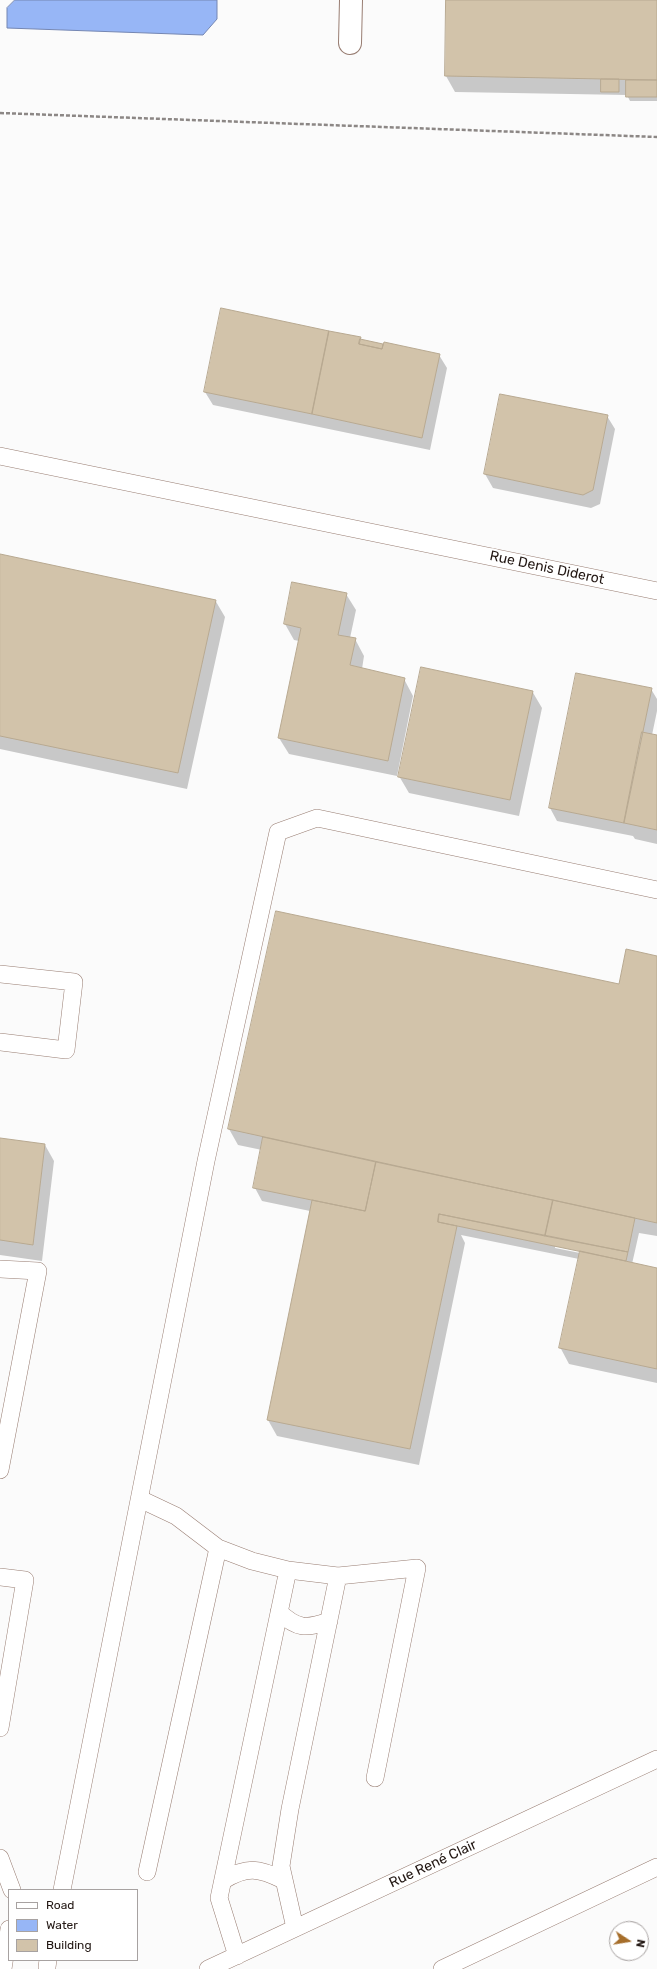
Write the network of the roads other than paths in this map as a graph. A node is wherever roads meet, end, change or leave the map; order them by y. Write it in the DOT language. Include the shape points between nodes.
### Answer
graph roads {
  1 [pos="351,0"];
  2 [pos="350,43"];
  3 [pos="0,456"];
  4 [pos="657,591"];
  5 [pos="657,890"];
  6 [pos="0,974"];
  7 [pos="0,1042"];
  8 [pos="0,1269"];
  9 [pos="0,1470"];
  10 [pos="140,1499"];
  11 [pos="218,1548"];
  12 [pos="288,1570"];
  13 [pos="338,1576"];
  14 [pos="0,1577"];
  15 [pos="279,1612"];
  16 [pos="329,1621"];
  17 [pos="0,1728"];
  18 [pos="657,1759"];
  19 [pos="375,1778"];
  20 [pos="0,1858"];
  21 [pos="657,1867"];
  22 [pos="147,1872"];
  23 [pos="224,1880"];
  24 [pos="283,1880"];
  25 [pos="12,1889"];
  26 [pos="62,1889"];
  27 [pos="295,1928"];
  28 [pos="8,1936"];
  29 [pos="237,1956"];
  30 [pos="3,1969"];
  31 [pos="208,1969"];
  32 [pos="442,1969"];
  1 -- 2 [label="street"];
  3 -- 4 [label="lane, Rue Denis Diderot"];
  5 -- 10 [label="lane" via="317,818 278,832 206,1161"];
  6 -- 7 [label="lane" via="74,982 66,1050"];
  8 -- 9 [label="lane" via="38,1271"];
  10 -- 11 [label="lane" via="176,1516"];
  10 -- 26 [label="lane"];
  11 -- 12 [label="lane" via="252,1561"];
  11 -- 22 [label="lane"];
  12 -- 13 [label="lane"];
  12 -- 15 [label="lane"];
  13 -- 16 [label="lane"];
  13 -- 19 [label="lane" via="417,1568"];
  14 -- 17 [label="lane" via="24,1580"];
  15 -- 16 [label="lane" via="288,1621 307,1627"];
  15 -- 23 [label="lane"];
  16 -- 24 [label="lane" via="290,1809 280,1866"];
  18 -- 27 [label="lane, Rue René Clair"];
  20 -- 25 [label="lane"];
  21 -- 32 [label="lane"];
  23 -- 24 [label="lane" via="246,1869 270,1874"];
  23 -- 29 [label="lane" via="219,1898"];
  24 -- 27 [label="lane"];
  27 -- 29 [label="lane, Rue René Clair"];
  28 -- 30 [label="lane"];
  29 -- 31 [label="lane, Rue René Clair"];
}
